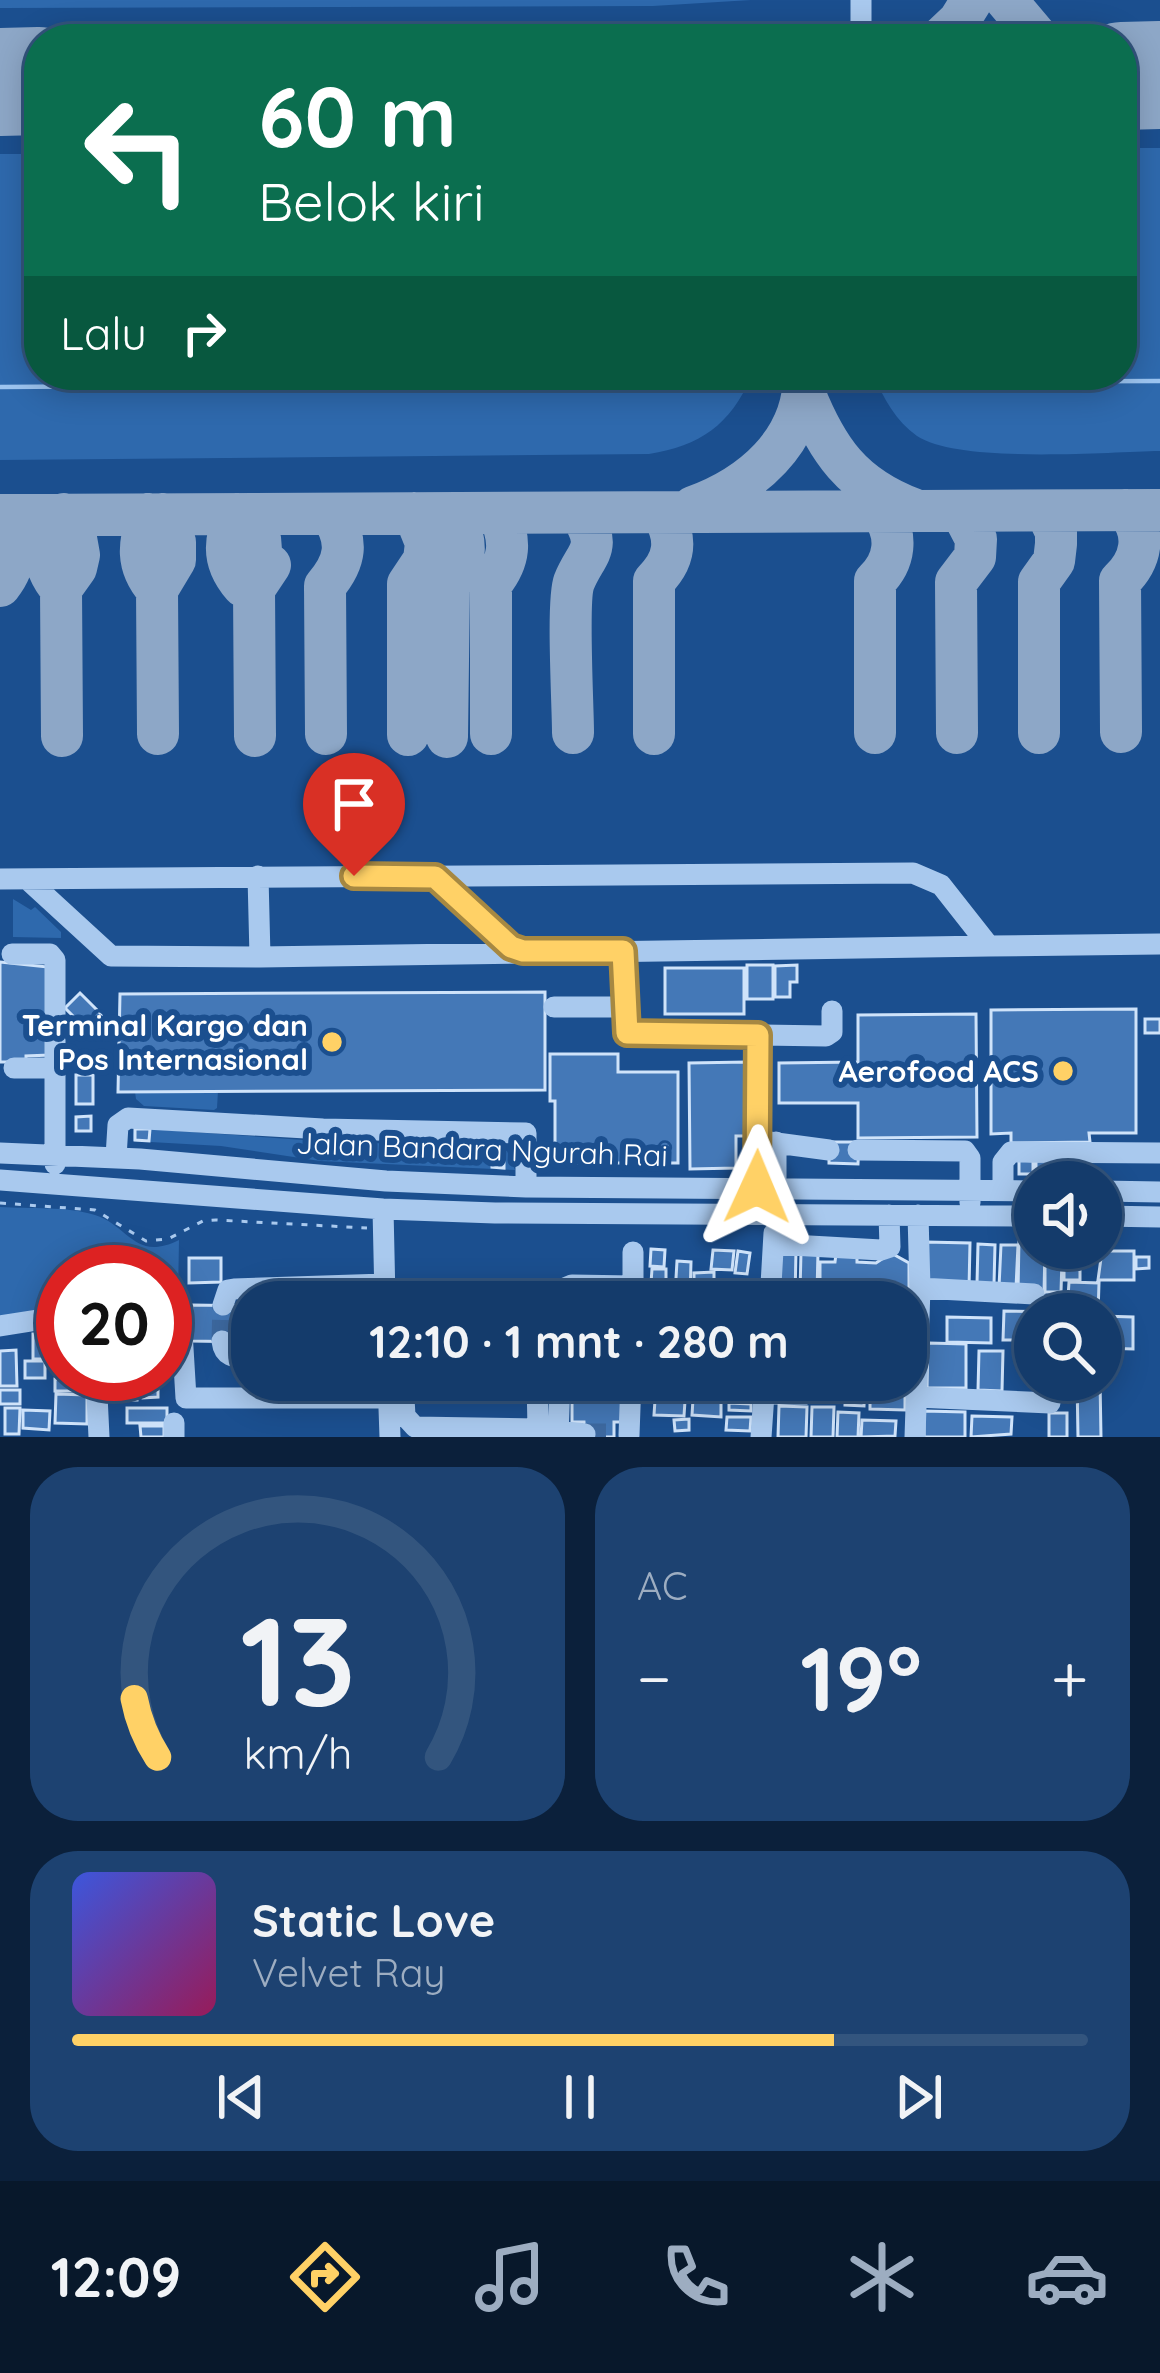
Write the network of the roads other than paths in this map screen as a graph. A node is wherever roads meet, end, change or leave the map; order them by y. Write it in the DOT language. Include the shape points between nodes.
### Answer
graph roads {
  1 [pos="258,876"];
  2 [pos="435,877"];
  3 [pos="0,879"];
  4 [pos="27,879"];
  5 [pos="1160,944"];
  6 [pos="989,946"];
  7 [pos="523,951"];
  8 [pos="623,951"];
  9 [pos="13,954"];
  10 [pos="260,957"];
  11 [pos="554,1007"];
  12 [pos="625,1007"];
  13 [pos="832,1011"];
  14 [pos="758,1035"];
  15 [pos="14,1068"];
  16 [pos="55,1068"];
  17 [pos="767,1146"];
  18 [pos="830,1150"];
  19 [pos="858,1150"];
  20 [pos="0,1153"];
  21 [pos="1160,1153"];
  22 [pos="55,1155"];
  23 [pos="116,1157"];
  24 [pos="212,1165"];
  25 [pos="0,1180"];
  26 [pos="55,1183"];
  27 [pos="526,1187"];
  28 [pos="767,1187"];
  29 [pos="970,1190"];
  30 [pos="1003,1190"];
  31 [pos="1014,1190"];
  32 [pos="1122,1191"];
  33 [pos="1160,1192"];
  34 [pos="210,1193"];
  35 [pos="383,1209"];
  36 [pos="776,1214"];
  37 [pos="889,1215"];
  38 [pos="970,1215"];
  39 [pos="1014,1216"];
  40 [pos="1122,1216"];
  41 [pos="1160,1217"];
  42 [pos="918,1223"];
  43 [pos="774,1244"];
  44 [pos="890,1246"];
  45 [pos="633,1252"];
  46 [pos="391,1281"];
  47 [pos="633,1281"];
  48 [pos="771,1281"];
  49 [pos="920,1281"];
  50 [pos="927,1288"];
  51 [pos="231,1290"];
  52 [pos="1015,1293"];
  53 [pos="223,1305"];
  54 [pos="36,1320"];
  55 [pos="0,1326"];
  56 [pos="222,1341"];
  57 [pos="231,1356"];
  58 [pos="231,1395"];
  59 [pos="927,1397"];
  60 [pos="192,1398"];
  61 [pos="97,1401"];
  62 [pos="392,1401"];
  63 [pos="399,1401"];
  64 [pos="543,1401"];
  65 [pos="556,1401"];
  66 [pos="628,1401"];
  67 [pos="764,1401"];
  68 [pos="916,1401"];
  69 [pos="1050,1403"];
  70 [pos="551,1432"];
  71 [pos="585,1434"];
  72 [pos="624,1435"];
  73 [pos="99,1437"];
  74 [pos="390,1437"];
  75 [pos="761,1437"];
  76 [pos="915,1437"];
  1 -- 2 [label="street"];
  1 -- 4 [label="street"];
  1 -- 10 [label="street"];
  2 -- 6 [label="street" via="913,873 941,885"];
  2 -- 7 [label="street"];
  3 -- 4 [label="street"];
  4 -- 10 [label="street" via="111,956"];
  5 -- 6 [label="street"];
  6 -- 8 [label="street"];
  7 -- 8 [label="street"];
  7 -- 10 [label="street"];
  8 -- 12 [label="street"];
  9 -- 16 [label="street" via="54,958"];
  11 -- 12 [label="street"];
  12 -- 14 [label="street" via="627,1033"];
  13 -- 14 [label="street" via="830,1035"];
  14 -- 17 [label="street"];
  15 -- 16 [label="street"];
  16 -- 22 [label="street"];
  17 -- 18 [label="street"];
  17 -- 28 [label="street"];
  19 -- 29 [label="street" via="965,1151"];
  20 -- 22 [label="street, Jalan Bandara Ngurah Rai"];
  21 -- 30 [label="street" via="1011,1152"];
  22 -- 23 [label="street, Jalan Bandara Ngurah Rai"];
  22 -- 26 [label="street"];
  23 -- 24 [label="street, Jalan Bandara Ngurah Rai"];
  23 -- 27 [label="street" via="118,1125 128,1118 526,1133"];
  24 -- 27 [label="street, Jalan Bandara Ngurah Rai"];
  24 -- 34 [label="street"];
  25 -- 26 [label="street, Jalan Bandara Ngurah Rai"];
  26 -- 34 [label="street, Jalan Bandara Ngurah Rai"];
  27 -- 28 [label="street, Jalan Bandara Ngurah Rai"];
  28 -- 29 [label="street, Jalan Bandara Ngurah Rai"];
  29 -- 30 [label="street, Jalan Bandara Ngurah Rai"];
  29 -- 38 [label="street"];
  30 -- 31 [label="street, Jalan Bandara Ngurah Rai"];
  32 -- 33 [label="street"];
  34 -- 35 [label="street, Jalan Bandara Ngurah Rai"];
  35 -- 36 [label="street, Jalan Bandara Ngurah Rai"];
  35 -- 46 [label="street"];
  36 -- 37 [label="street, Jalan Bandara Ngurah Rai"];
  36 -- 43 [label="street"];
  37 -- 42 [label="street, Jalan Bandara Ngurah Rai"];
  37 -- 44 [label="street"];
  38 -- 39 [label="street, Jalan Bandara Ngurah Rai"];
  38 -- 42 [label="street, Jalan Bandara Ngurah Rai"];
  40 -- 41 [label="street"];
  42 -- 44 [label="street"];
  42 -- 49 [label="street"];
  43 -- 44 [label="street" via="874,1252"];
  43 -- 48 [label="street"];
  45 -- 47 [label="street"];
  50 -- 52 [label="street"];
  51 -- 53 [label="street"];
  54 -- 55 [label="street"];
  56 -- 57 [label="street"];
  58 -- 60 [label="street"];
  59 -- 69 [label="street"];
  61 -- 73 [label="street"];
  62 -- 74 [label="street"];
  63 -- 70 [label="street" via="415,1427"];
  64 -- 70 [label="street"];
  65 -- 70 [label="street"];
  66 -- 72 [label="street"];
  67 -- 75 [label="street"];
  68 -- 76 [label="street"];
  70 -- 71 [label="street"];
}
